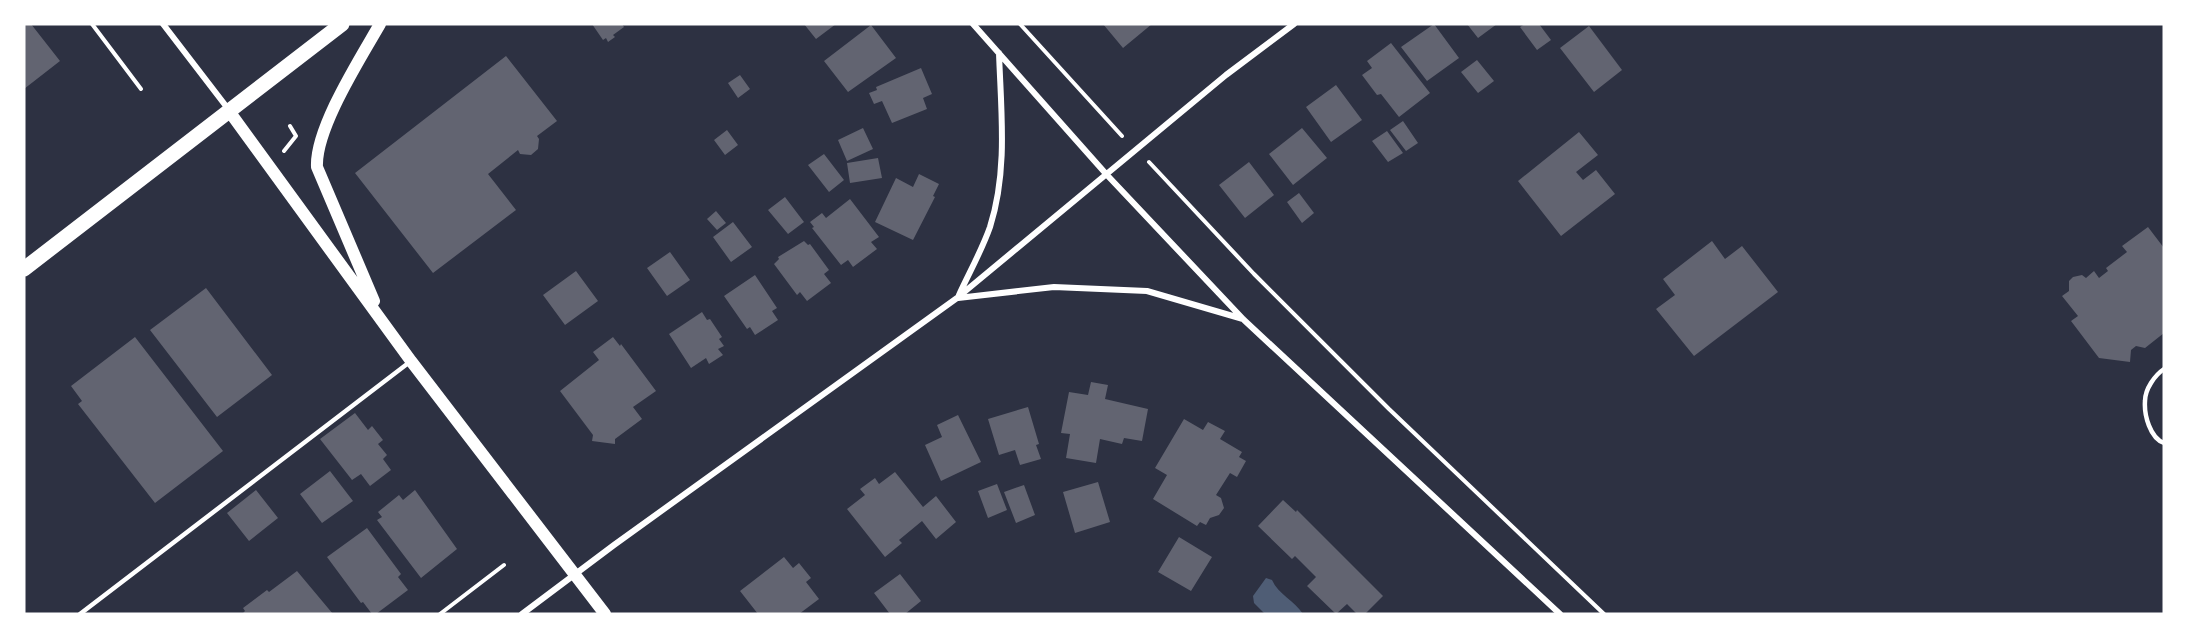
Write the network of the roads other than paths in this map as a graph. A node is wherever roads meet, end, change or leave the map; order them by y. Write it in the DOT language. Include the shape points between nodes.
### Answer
graph roads {
  1 [pos="163,24"];
  2 [pos="342,24"];
  3 [pos="380,24"];
  4 [pos="973,24"];
  5 [pos="1294,24"];
  6 [pos="999,53"];
  7 [pos="229,111"];
  8 [pos="1107,175"];
  9 [pos="24,269"];
  10 [pos="957,298"];
  11 [pos="1244,320"];
  12 [pos="386,326"];
  13 [pos="411,361"];
  14 [pos="2164,369"];
  15 [pos="2164,443"];
  16 [pos="575,574"];
  17 [pos="80,614"];
  18 [pos="522,614"];
  19 [pos="605,614"];
  20 [pos="1560,614"];
  1 -- 7 [label="street"];
  2 -- 7 [label="main road"];
  3 -- 12 [label="main road" via="347,84 316,156 337,218"];
  4 -- 6 [label="street"];
  5 -- 8 [label="street"];
  6 -- 8 [label="street"];
  6 -- 10 [label="street" via="1003,146 1000,188 990,229"];
  7 -- 9 [label="main road"];
  7 -- 12 [label="main road"];
  8 -- 10 [label="street"];
  8 -- 11 [label="street"];
  10 -- 11 [label="street" via="1054,287 1147,291"];
  10 -- 16 [label="street"];
  11 -- 20 [label="street"];
  12 -- 13 [label="main road"];
  13 -- 16 [label="main road"];
  13 -- 17 [label="lane"];
  14 -- 15 [label="lane" via="2155,375 2145,400 2148,423"];
  16 -- 18 [label="street"];
  16 -- 19 [label="main road"];
}
